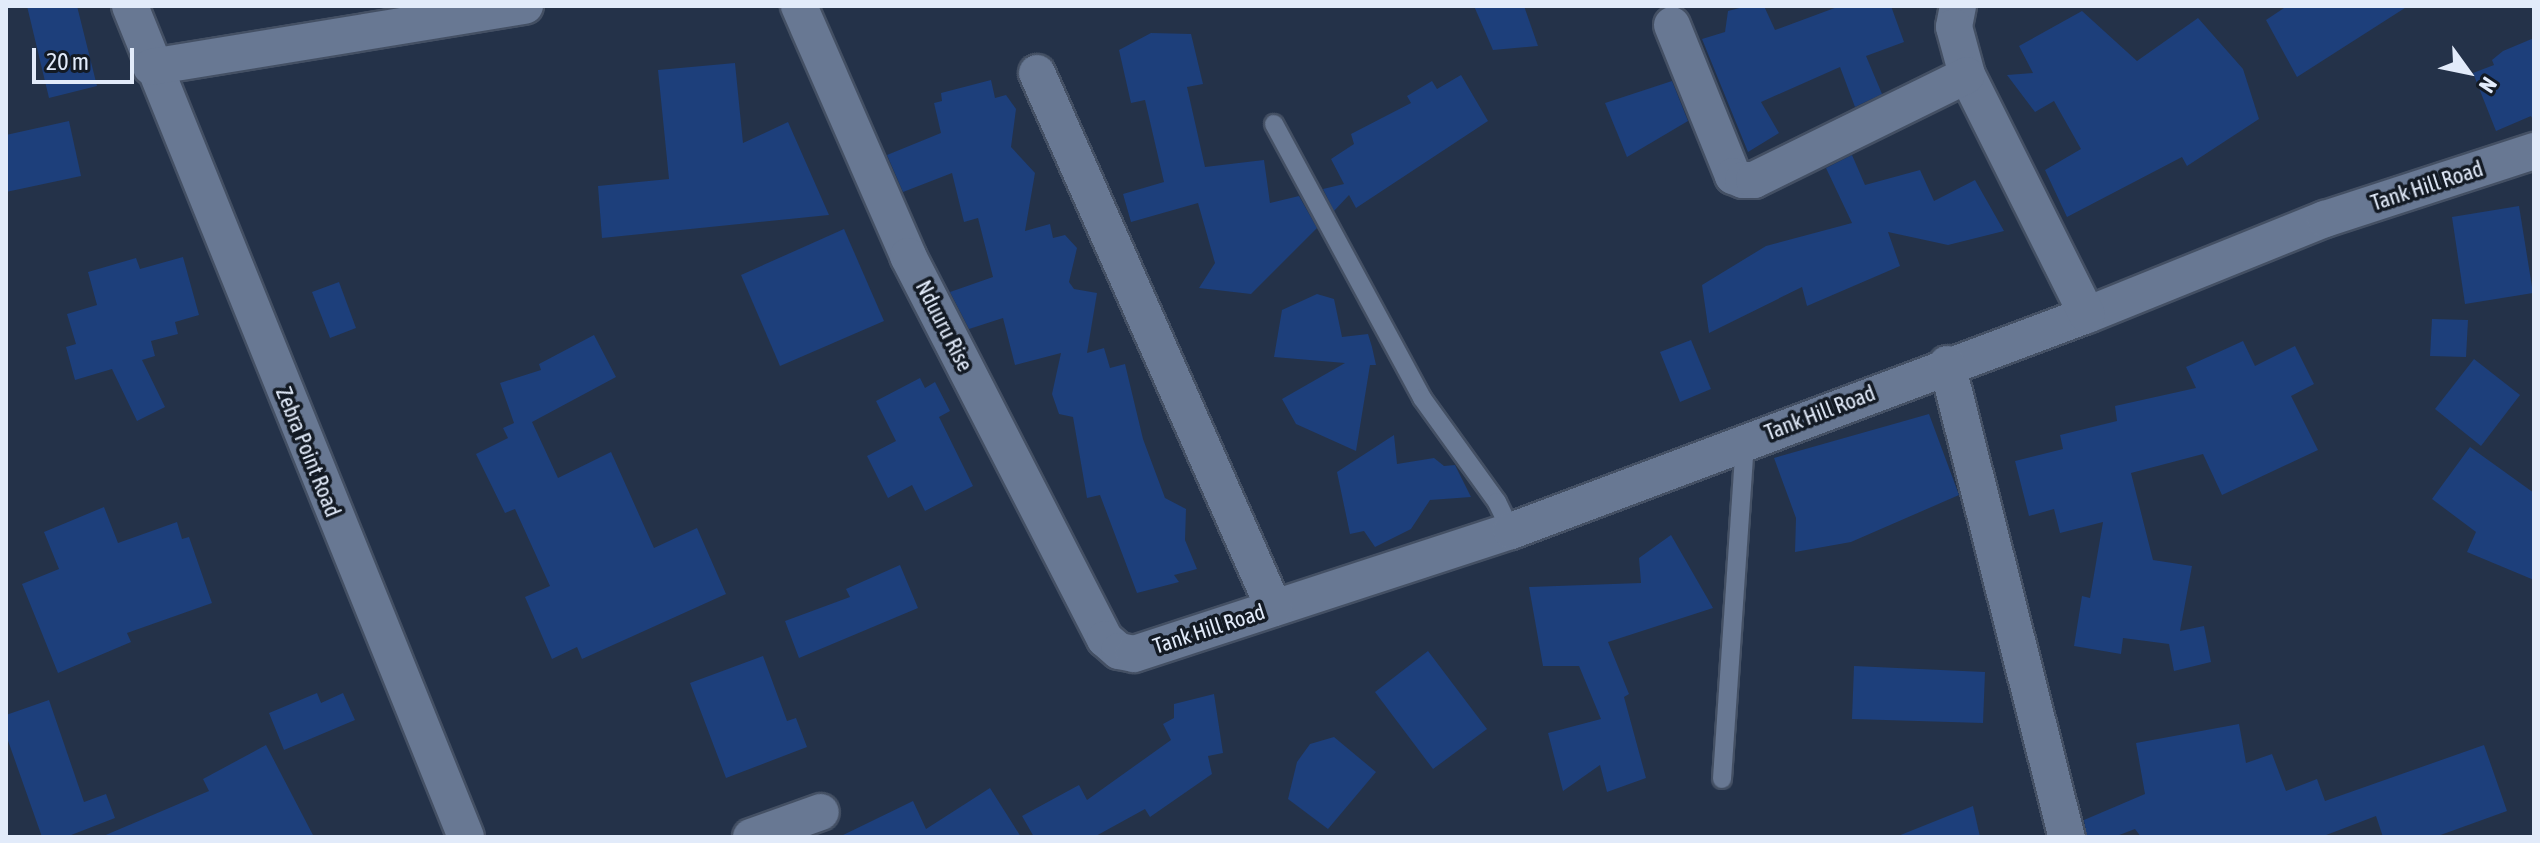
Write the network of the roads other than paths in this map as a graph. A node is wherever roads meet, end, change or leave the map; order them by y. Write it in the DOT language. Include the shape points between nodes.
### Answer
graph roads {
  1 [pos="130,6"];
  2 [pos="525,6"];
  3 [pos="799,6"];
  4 [pos="1958,6"];
  5 [pos="1672,25"];
  6 [pos="151,67"];
  7 [pos="1037,73"];
  8 [pos="1967,75"];
  9 [pos="1274,124"];
  10 [pos="2534,151"];
  11 [pos="2087,315"];
  12 [pos="1947,364"];
  13 [pos="1745,441"];
  14 [pos="1511,531"];
  15 [pos="1274,608"];
  16 [pos="1105,639"];
  17 [pos="1722,779"];
  18 [pos="821,812"];
  19 [pos="466,837"];
  20 [pos="751,837"];
  21 [pos="2067,837"];
  1 -- 6 [label="street, Zebra Point Road"];
  2 -- 6 [label="street"];
  3 -- 16 [label="street, Nduuru Rise" via="908,256"];
  4 -- 8 [label="street" via="1954,27"];
  5 -- 8 [label="street" via="1733,176 1743,180 1754,180"];
  6 -- 19 [label="street, Zebra Point Road"];
  7 -- 15 [label="street"];
  8 -- 11 [label="street"];
  9 -- 14 [label="lane" via="1422,398 1497,502"];
  10 -- 11 [label="street, Tank Hill Road" via="2325,219"];
  11 -- 12 [label="street, Tank Hill Road"];
  12 -- 13 [label="street, Tank Hill Road"];
  12 -- 21 [label="street"];
  13 -- 14 [label="street, Tank Hill Road"];
  13 -- 17 [label="lane"];
  14 -- 15 [label="street, Tank Hill Road"];
  15 -- 16 [label="street, Tank Hill Road" via="1134,654 1119,651"];
  18 -- 20 [label="street"];
}
